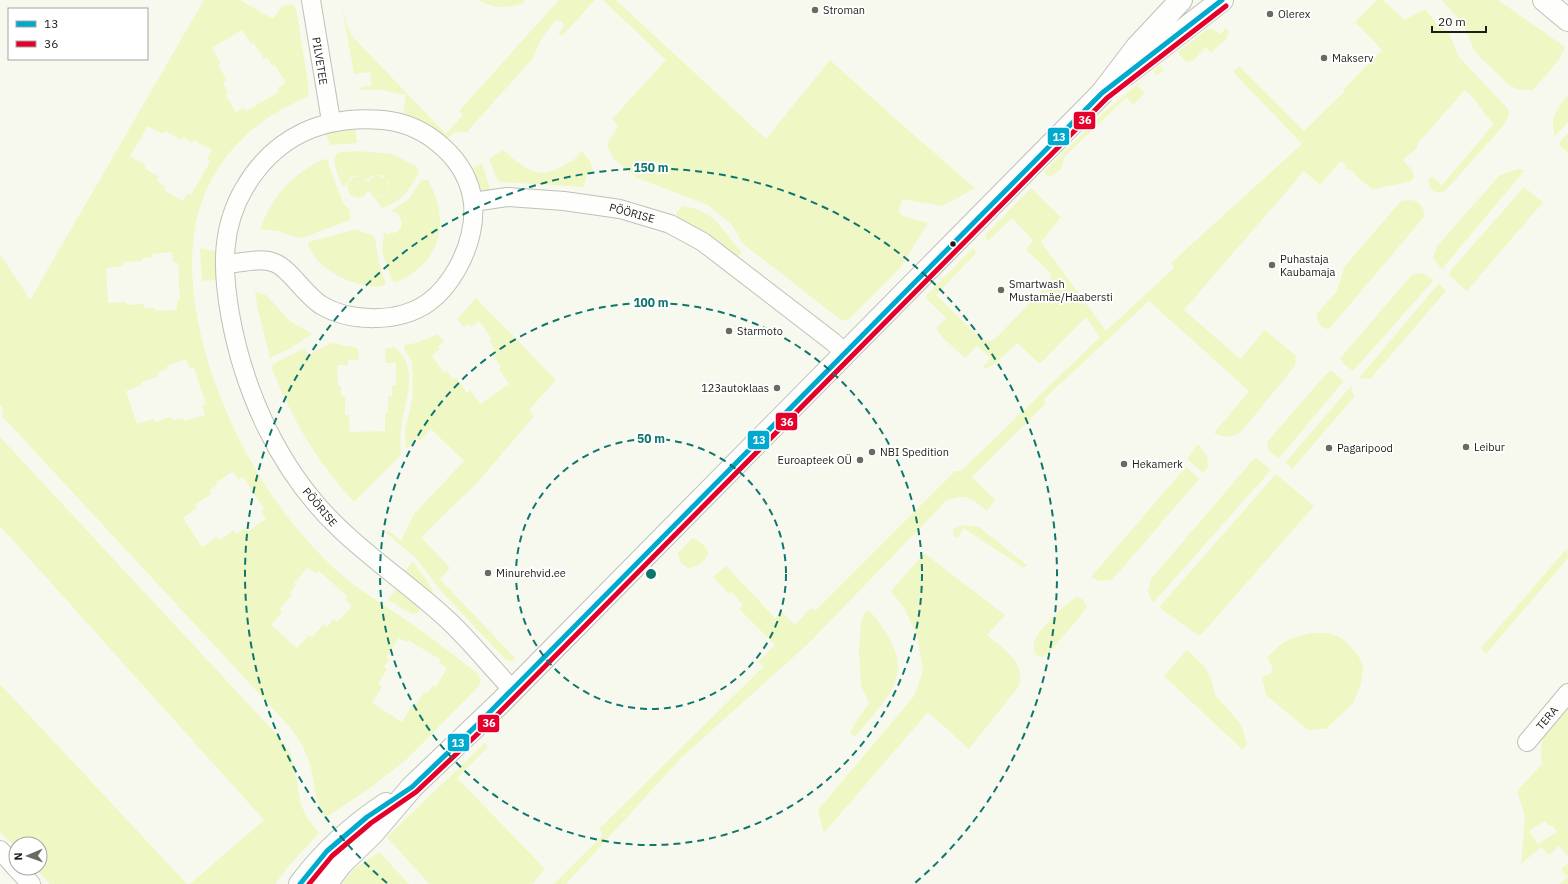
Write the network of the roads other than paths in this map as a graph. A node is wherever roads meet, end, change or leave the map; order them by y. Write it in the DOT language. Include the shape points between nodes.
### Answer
graph roads {
  1 [pos="311,0"];
  2 [pos="1181,0"];
  3 [pos="1222,0"];
  4 [pos="1544,0"];
  5 [pos="1568,20"];
  6 [pos="1102,93"];
  7 [pos="331,122"];
  8 [pos="472,202"];
  9 [pos="226,264"];
  10 [pos="845,353"];
  11 [pos="512,690"];
  12 [pos="1568,693"];
  13 [pos="1527,742"];
  14 [pos="412,787"];
  15 [pos="0,850"];
  16 [pos="8,859"];
  17 [pos="24,876"];
  18 [pos="31,884"];
  19 [pos="300,884"];
  20 [pos="326,884"];
  1 -- 7 [label="street, PILVETEE"];
  2 -- 6 [label="main road" via="1137,47"];
  3 -- 6 [label="main road"];
  4 -- 5 [label="main road"];
  6 -- 10 [label="main road"];
  7 -- 8 [label="street, PÖÖRISE" via="366,119 395,121 420,130 441,146 458,164 468,184"];
  7 -- 9 [label="street, PÖÖRISE" via="306,130 282,146 260,166 235,204 227,230"];
  8 -- 9 [label="street, PÖÖRISE" via="473,219 464,256 444,288 428,303 384,318 362,318 324,306 308,295 284,268 272,262"];
  8 -- 10 [label="street, PÖÖRISE" via="507,197 564,201 620,209 670,224 703,242"];
  9 -- 11 [label="street, PÖÖRISE" via="228,304 243,370 272,439 293,473 337,527 449,621"];
  10 -- 11 [label="main road"];
  11 -- 14 [label="main road"];
  12 -- 13 [label="street, TERA"];
  14 -- 19 [label="main road" via="366,818 327,851"];
  14 -- 20 [label="main road" via="372,834 341,864"];
  15 -- 16 [label="street"];
  17 -- 18 [label="street"];
}
